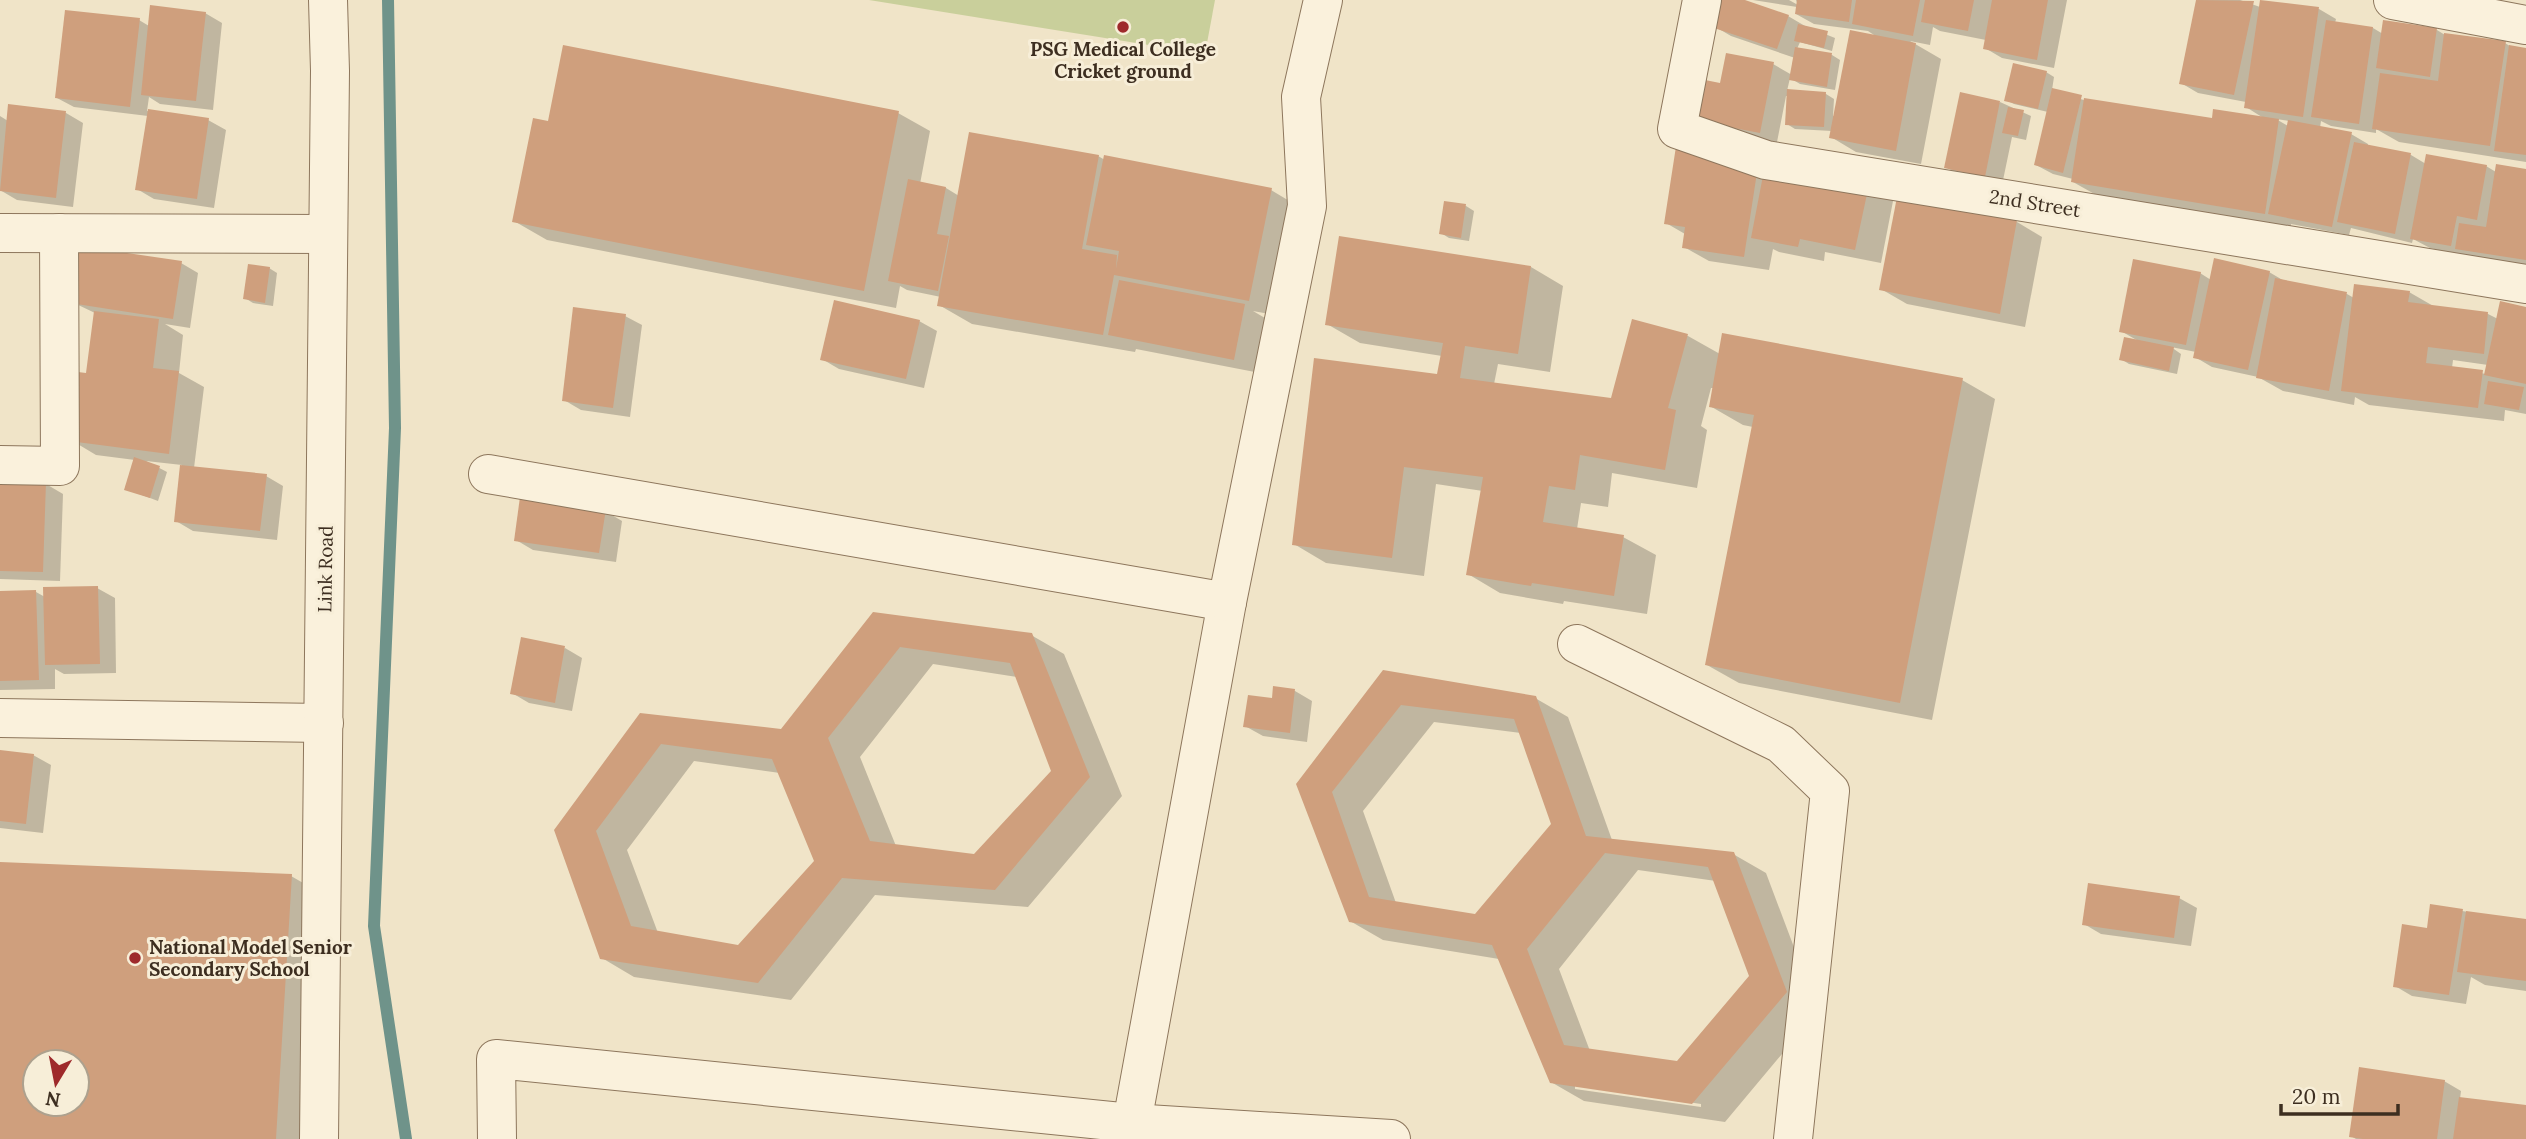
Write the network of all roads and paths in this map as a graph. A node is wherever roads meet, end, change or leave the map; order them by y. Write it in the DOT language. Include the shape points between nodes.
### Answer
graph roads {
  1 [pos="328,0"];
  2 [pos="1323,0"];
  3 [pos="1702,0"];
  4 [pos="2397,0"];
  5 [pos="2526,25"];
  6 [pos="0,233"];
  7 [pos="58,233"];
  8 [pos="328,234"];
  9 [pos="2526,284"];
  10 [pos="0,465"];
  11 [pos="488,474"];
  12 [pos="1227,602"];
  13 [pos="1577,644"];
  14 [pos="0,718"];
  15 [pos="324,723"];
  16 [pos="1130,1131"];
  17 [pos="320,1139"];
  18 [pos="497,1139"];
  19 [pos="1391,1139"];
  20 [pos="1793,1139"];
  1 -- 8 [label="street, Link Road"];
  2 -- 12 [label="street" via="1301,97 1307,206"];
  3 -- 9 [label="street, 2nd Street" via="1677,129 1766,160"];
  4 -- 5 [label="street"];
  6 -- 7 [label="street"];
  7 -- 8 [label="street"];
  7 -- 10 [label="street" via="60,466"];
  8 -- 15 [label="street, Link Road"];
  11 -- 12 [label="street"];
  12 -- 16 [label="street"];
  13 -- 20 [label="street" via="1781,744 1830,791"];
  14 -- 15 [label="street"];
  15 -- 17 [label="street, Link Road"];
  16 -- 18 [label="street" via="496,1059"];
  16 -- 19 [label="street"];
}
